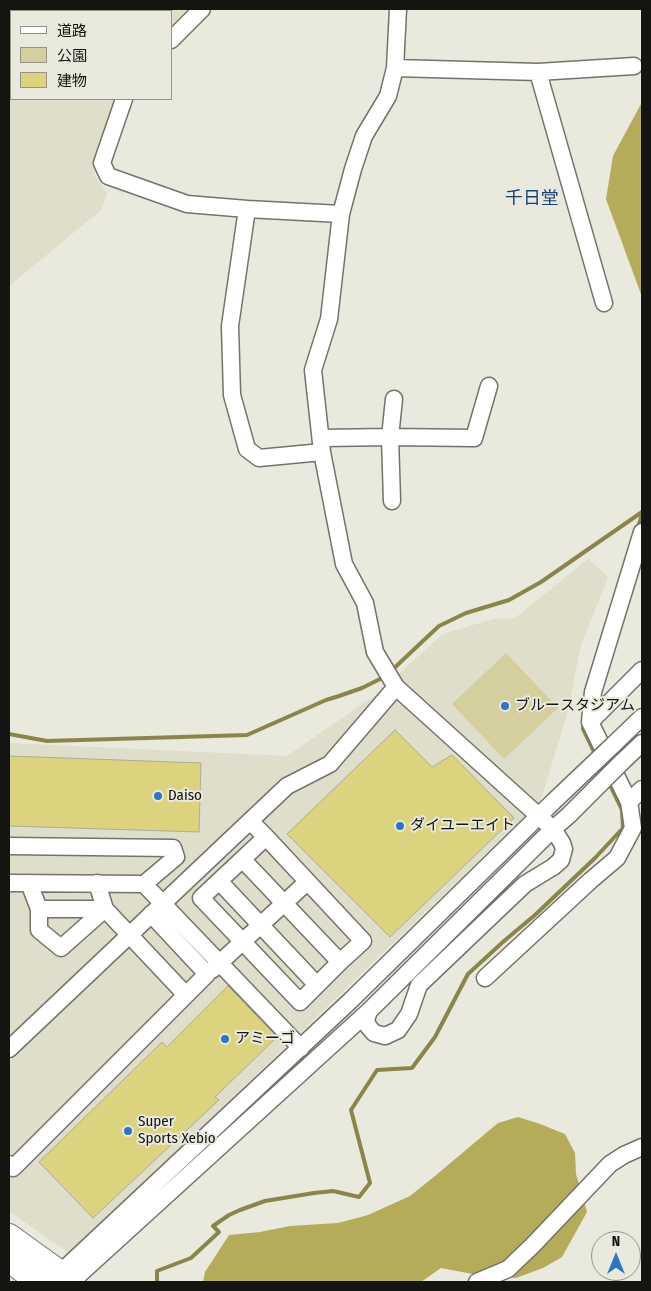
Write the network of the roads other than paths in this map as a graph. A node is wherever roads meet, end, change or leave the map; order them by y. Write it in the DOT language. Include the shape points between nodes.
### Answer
graph roads {
  1 [pos="202,9"];
  2 [pos="398,9"];
  3 [pos="172,39"];
  4 [pos="634,66"];
  5 [pos="395,68"];
  6 [pos="538,72"];
  7 [pos="124,100"];
  8 [pos="247,209"];
  9 [pos="342,214"];
  10 [pos="604,303"];
  11 [pos="489,386"];
  12 [pos="394,399"];
  13 [pos="390,437"];
  14 [pos="322,445"];
  15 [pos="392,501"];
  16 [pos="642,532"];
  17 [pos="642,670"];
  18 [pos="396,687"];
  19 [pos="642,717"];
  20 [pos="590,722"];
  21 [pos="642,743"];
  22 [pos="642,789"];
  23 [pos="629,802"];
  24 [pos="538,815"];
  25 [pos="250,821"];
  26 [pos="552,829"];
  27 [pos="266,837"];
  28 [pos="9,846"];
  29 [pos="243,860"];
  30 [pos="220,881"];
  31 [pos="308,882"];
  32 [pos="9,883"];
  33 [pos="29,883"];
  34 [pos="97,883"];
  35 [pos="144,884"];
  36 [pos="284,903"];
  37 [pos="39,909"];
  38 [pos="106,909"];
  39 [pos="157,909"];
  40 [pos="260,925"];
  41 [pos="130,934"];
  42 [pos="242,942"];
  43 [pos="340,962"];
  44 [pos="220,963"];
  45 [pos="207,974"];
  46 [pos="486,978"];
  47 [pos="317,985"];
  48 [pos="186,995"];
  49 [pos="369,1011"];
  50 [pos="300,1048"];
  51 [pos="9,1049"];
  52 [pos="642,1147"];
  53 [pos="9,1164"];
  54 [pos="9,1236"];
  55 [pos="9,1260"];
  56 [pos="62,1281"];
  57 [pos="477,1282"];
  1 -- 3 [label="street"];
  2 -- 5 [label="street"];
  4 -- 6 [label="street"];
  5 -- 6 [label="street"];
  5 -- 9 [label="street" via="388,96 364,136"];
  6 -- 10 [label="street"];
  7 -- 8 [label="street" via="102,163 108,176 187,204"];
  8 -- 9 [label="street"];
  8 -- 14 [label="street" via="230,326 232,395 247,449 259,458"];
  9 -- 14 [label="street" via="329,319 313,370"];
  11 -- 13 [label="street" via="474,438"];
  12 -- 13 [label="street"];
  13 -- 14 [label="street"];
  13 -- 15 [label="street"];
  14 -- 18 [label="street" via="344,564 365,603 375,652"];
  16 -- 20 [label="street" via="593,692"];
  17 -- 20 [label="street"];
  18 -- 24 [label="street"];
  18 -- 25 [label="street" via="330,764 287,786"];
  19 -- 24 [label="street, bridge"];
  20 -- 23 [label="street"];
  21 -- 26 [label="street, bridge"];
  22 -- 23 [label="street"];
  23 -- 46 [label="street" via="633,828 617,858"];
  24 -- 26 [label="street"];
  24 -- 50 [label="street"];
  25 -- 27 [label="street"];
  25 -- 39 [label="street"];
  26 -- 49 [label="street"];
  26 -- 49 [label="street" via="564,849 561,860 525,884 419,985 409,1014 398,1030 386,1036 374,1033 366,1020"];
  27 -- 29 [label="street"];
  27 -- 31 [label="street"];
  28 -- 35 [label="street" via="173,848 176,857"];
  29 -- 30 [label="street"];
  29 -- 36 [label="street"];
  30 -- 40 [label="street"];
  30 -- 42 [label="street" via="201,898"];
  31 -- 36 [label="street"];
  31 -- 43 [label="street" via="363,941"];
  32 -- 33 [label="street"];
  33 -- 34 [label="street"];
  33 -- 37 [label="street"];
  34 -- 35 [label="street"];
  34 -- 38 [label="street"];
  35 -- 39 [label="street"];
  36 -- 40 [label="street"];
  36 -- 43 [label="street"];
  37 -- 38 [label="street"];
  37 -- 38 [label="street" via="39,930 61,948"];
  38 -- 41 [label="street"];
  39 -- 41 [label="street"];
  39 -- 44 [label="street"];
  39 -- 45 [label="street"];
  40 -- 42 [label="street"];
  40 -- 47 [label="street"];
  41 -- 48 [label="street"];
  41 -- 51 [label="street"];
  42 -- 44 [label="street"];
  42 -- 47 [label="street" via="300,1002"];
  43 -- 47 [label="street"];
  44 -- 45 [label="street"];
  44 -- 50 [label="street"];
  45 -- 48 [label="street"];
  48 -- 53 [label="street" via="13,1168"];
  49 -- 56 [label="street"];
  50 -- 56 [label="street"];
  52 -- 57 [label="street" via="610,1164 508,1269"];
  54 -- 56 [label="highway"];
  55 -- 56 [label="highway"];
}
